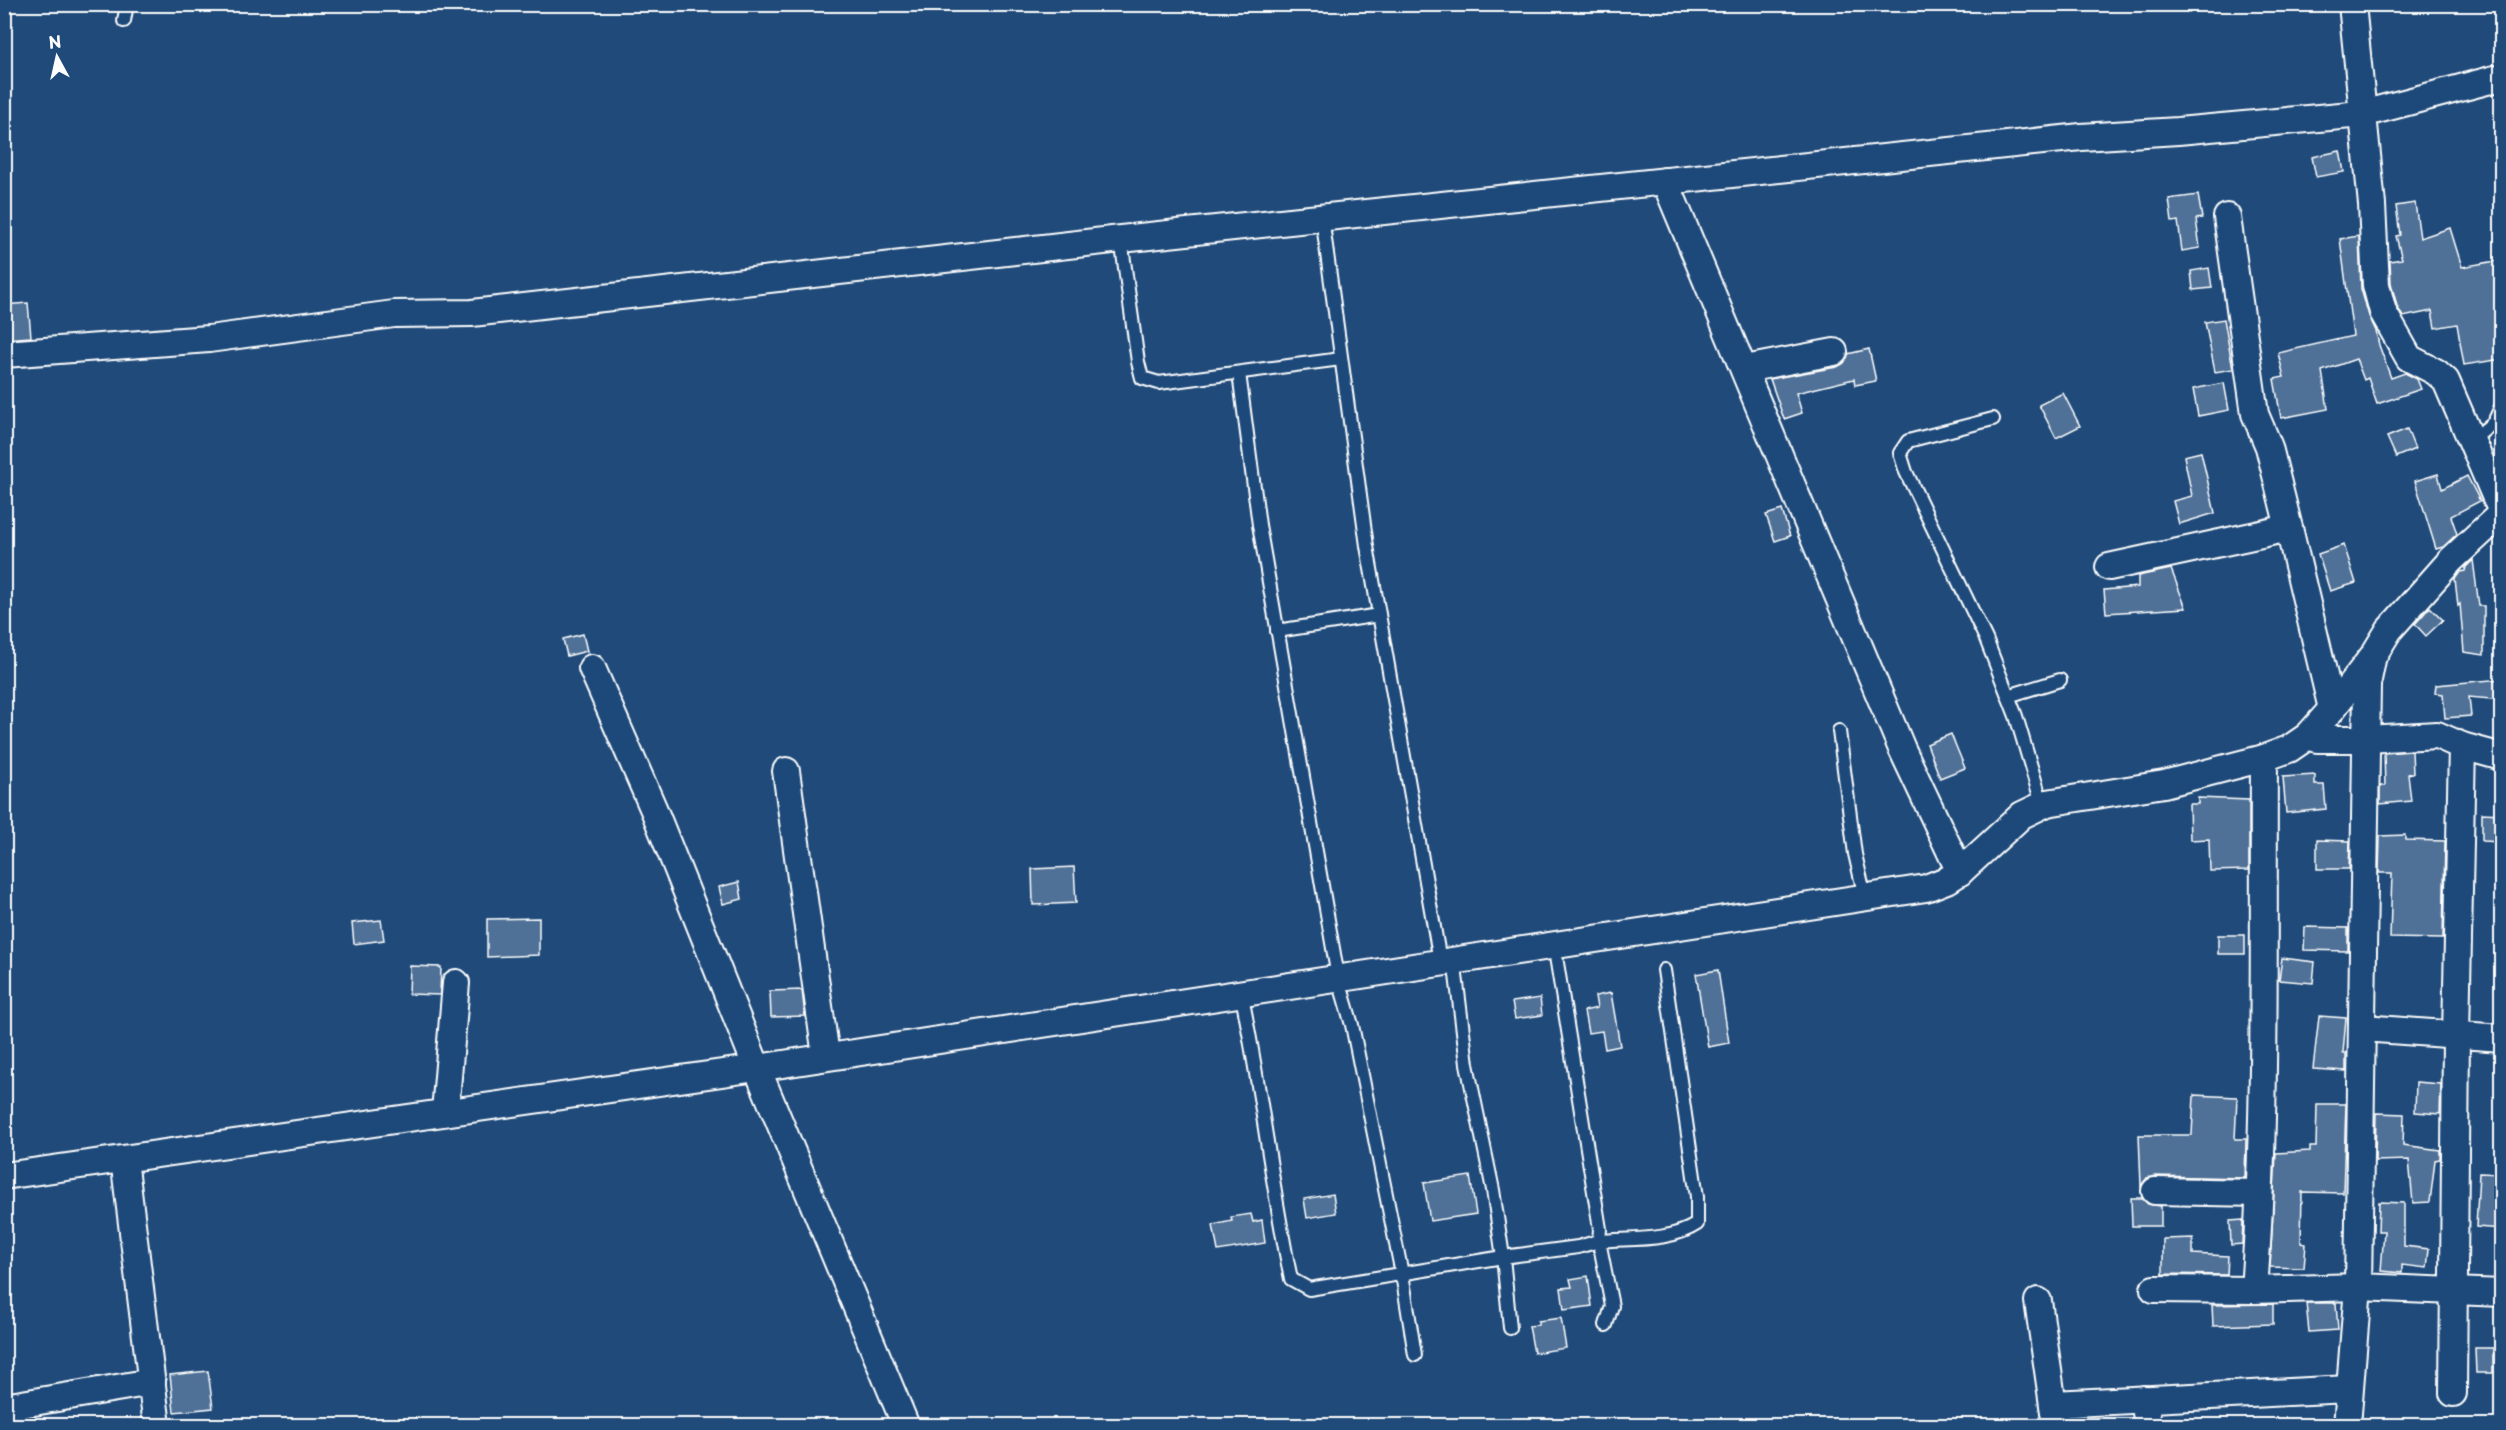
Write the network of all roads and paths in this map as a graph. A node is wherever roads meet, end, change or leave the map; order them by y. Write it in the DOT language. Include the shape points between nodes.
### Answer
graph roads {
  1 [pos="126,4"];
  2 [pos="2352,4"];
  3 [pos="124,21"];
  4 [pos="2502,77"];
  5 [pos="2362,114"];
  6 [pos="1665,181"];
  7 [pos="1322,217"];
  8 [pos="2227,217"];
  9 [pos="1121,239"];
  10 [pos="1834,352"];
  11 [pos="4,354"];
  12 [pos="1341,359"];
  13 [pos="1745,369"];
  14 [pos="1239,373"];
  15 [pos="2502,405"];
  16 [pos="1994,419"];
  17 [pos="2470,441"];
  18 [pos="2502,512"];
  19 [pos="2289,528"];
  20 [pos="2109,567"];
  21 [pos="1379,615"];
  22 [pos="1277,631"];
  23 [pos="2373,656"];
  24 [pos="592,668"];
  25 [pos="2060,680"];
  26 [pos="2008,696"];
  27 [pos="2332,709"];
  28 [pos="1839,731"];
  29 [pos="2308,736"];
  30 [pos="2367,739"];
  31 [pos="2462,746"];
  32 [pos="2502,757"];
  33 [pos="2264,758"];
  34 [pos="786,771"];
  35 [pos="2043,807"];
  36 [pos="1960,872"];
  37 [pos="1865,897"];
  38 [pos="1554,944"];
  39 [pos="1447,960"];
  40 [pos="1664,970"];
  41 [pos="1338,977"];
  42 [pos="456,983"];
  43 [pos="1241,992"];
  44 [pos="2362,1028"];
  45 [pos="2456,1035"];
  46 [pos="2502,1038"];
  47 [pos="826,1056"];
  48 [pos="757,1068"];
  49 [pos="445,1112"];
  50 [pos="124,1159"];
  51 [pos="4,1176"];
  52 [pos="2155,1191"];
  53 [pos="2259,1193"];
  54 [pos="1599,1241"];
  55 [pos="1503,1257"];
  56 [pos="1401,1274"];
  57 [pos="2358,1287"];
  58 [pos="2154,1288"];
  59 [pos="2254,1290"];
  60 [pos="2454,1292"];
  61 [pos="2502,1293"];
  62 [pos="2038,1301"];
  63 [pos="1606,1325"];
  64 [pos="1510,1328"];
  65 [pos="1415,1355"];
  66 [pos="152,1382"];
  67 [pos="2349,1389"];
  68 [pos="2453,1393"];
  69 [pos="2144,1399"];
  70 [pos="4,1407"];
  71 [pos="2055,1415"];
  72 [pos="157,1425"];
  73 [pos="906,1425"];
  74 [pos="2148,1425"];
  75 [pos="2347,1425"];
  1 -- 3 [label="lane"];
  2 -- 5 [label="street"];
  4 -- 5 [label="street"];
  5 -- 6 [label="street" via="2081,137"];
  5 -- 17 [label="street" via="2376,285 2383,312 2409,357 2445,381"];
  6 -- 7 [label="street"];
  6 -- 13 [label="street"];
  7 -- 9 [label="street"];
  7 -- 12 [label="lane"];
  8 -- 19 [label="street" via="2255,414 2268,447"];
  9 -- 11 [label="street" via="472,314 394,314 209,339"];
  9 -- 14 [label="lane" via="1142,378 1159,383"];
  10 -- 13 [label="street"];
  12 -- 14 [label="lane"];
  12 -- 21 [label="lane"];
  13 -- 36 [label="street" via="1898,739"];
  14 -- 22 [label="lane"];
  15 -- 17 [label="lane" via="2494,422"];
  16 -- 26 [label="lane" via="1908,441 1900,453 1986,639"];
  17 -- 18 [label="street"];
  18 -- 23 [label="street" via="2451,560 2389,630"];
  19 -- 20 [label="street"];
  19 -- 27 [label="street"];
  21 -- 22 [label="lane"];
  21 -- 39 [label="lane"];
  22 -- 41 [label="lane"];
  23 -- 27 [label="street"];
  23 -- 30 [label="street" via="2367,685"];
  24 -- 48 [label="street" via="654,810"];
  25 -- 26 [label="lane"];
  26 -- 35 [label="lane"];
  27 -- 29 [label="street"];
  28 -- 37 [label="lane"];
  29 -- 30 [label="street"];
  29 -- 33 [label="street" via="2289,749"];
  30 -- 31 [label="street" via="2437,735"];
  30 -- 44 [label="street"];
  31 -- 32 [label="street"];
  31 -- 45 [label="street"];
  33 -- 35 [label="street" via="2164,784 2047,803"];
  33 -- 53 [label="street"];
  34 -- 47 [label="street"];
  35 -- 36 [label="street" via="2022,815"];
  36 -- 37 [label="street" via="1926,888"];
  37 -- 38 [label="street"];
  38 -- 39 [label="street"];
  38 -- 54 [label="lane"];
  39 -- 41 [label="street"];
  39 -- 55 [label="lane"];
  40 -- 54 [label="lane" via="1697,1197 1696,1224 1686,1232"];
  41 -- 43 [label="street"];
  41 -- 56 [label="lane" via="1352,1025"];
  42 -- 49 [label="street"];
  43 -- 47 [label="street"];
  43 -- 56 [label="lane" via="1291,1279 1309,1289"];
  44 -- 45 [label="street"];
  44 -- 57 [label="street"];
  45 -- 46 [label="street"];
  45 -- 60 [label="street"];
  47 -- 48 [label="street"];
  48 -- 49 [label="street"];
  48 -- 73 [label="street"];
  49 -- 50 [label="street"];
  50 -- 51 [label="street"];
  50 -- 66 [label="street"];
  52 -- 53 [label="street"];
  53 -- 59 [label="street"];
  54 -- 55 [label="lane"];
  54 -- 63 [label="lane" via="1612,1306"];
  55 -- 56 [label="lane"];
  55 -- 64 [label="lane"];
  56 -- 65 [label="lane"];
  57 -- 59 [label="street"];
  57 -- 60 [label="street"];
  57 -- 67 [label="street"];
  58 -- 59 [label="street"];
  60 -- 61 [label="street"];
  60 -- 68 [label="street"];
  62 -- 71 [label="street"];
  66 -- 70 [label="street"];
  66 -- 72 [label="street"];
  67 -- 69 [label="street"];
  67 -- 75 [label="street"];
  69 -- 71 [label="street"];
  69 -- 74 [label="street"];
}
